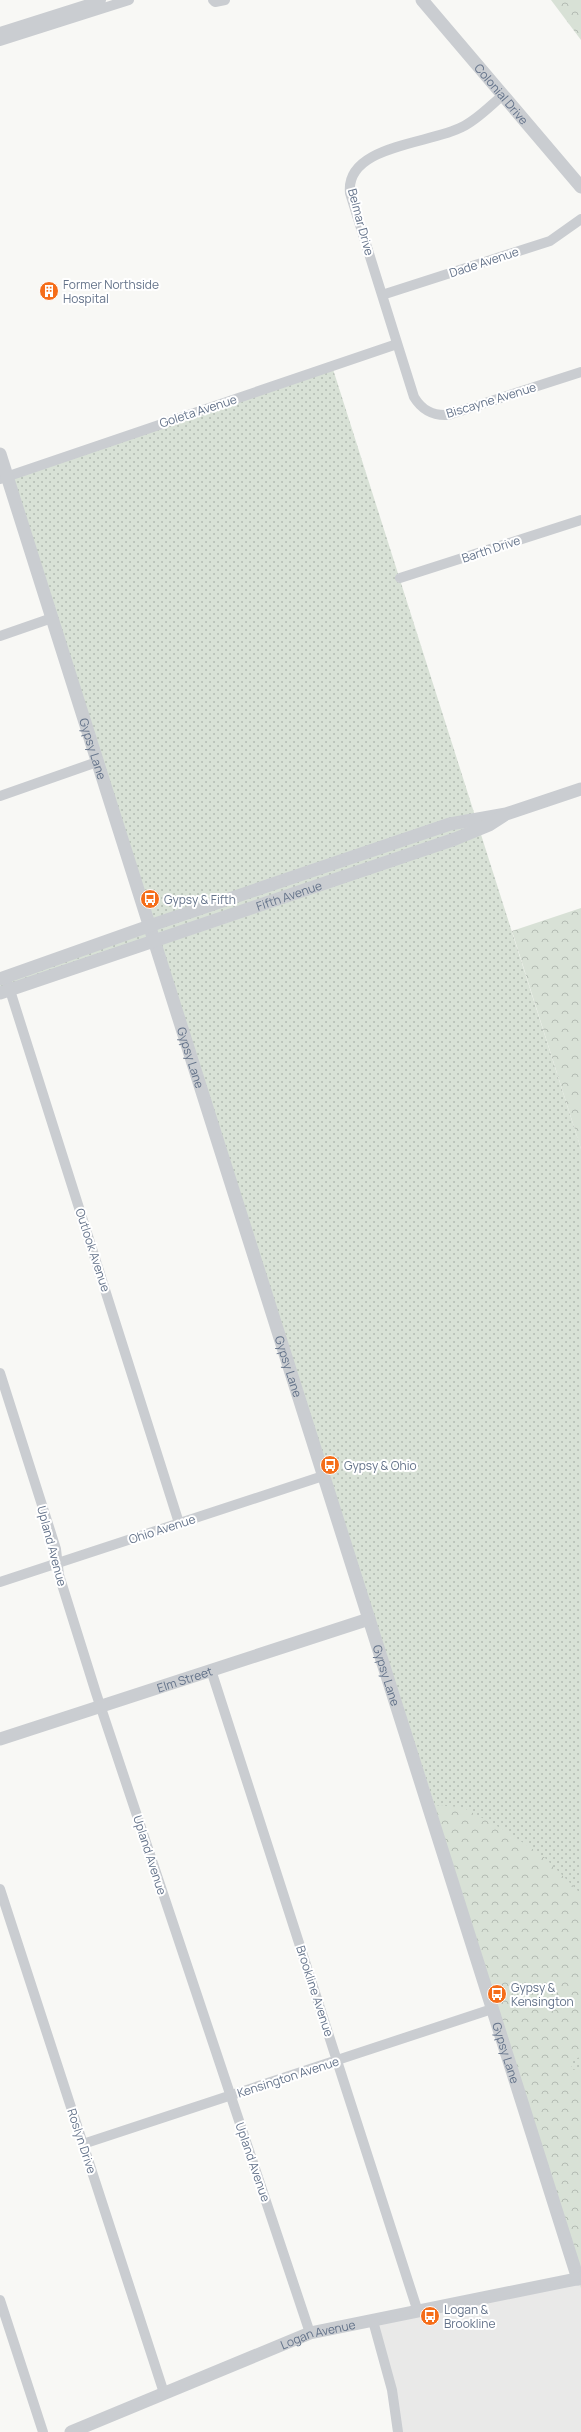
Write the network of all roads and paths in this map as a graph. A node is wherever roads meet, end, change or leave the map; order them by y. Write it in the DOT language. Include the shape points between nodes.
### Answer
graph roads {
  1 [pos="100,0"];
  2 [pos="129,0"];
  3 [pos="213,0"];
  4 [pos="225,0"];
  5 [pos="422,0"];
  6 [pos="0,32"];
  7 [pos="0,41"];
  8 [pos="503,95"];
  9 [pos="581,187"];
  10 [pos="581,219"];
  11 [pos="382,295"];
  12 [pos="397,344"];
  13 [pos="581,372"];
  14 [pos="0,454"];
  15 [pos="3,477"];
  16 [pos="581,520"];
  17 [pos="400,578"];
  18 [pos="52,618"];
  19 [pos="0,636"];
  20 [pos="97,762"];
  21 [pos="581,789"];
  22 [pos="0,796"];
  23 [pos="506,814"];
  24 [pos="149,926"];
  25 [pos="154,940"];
  26 [pos="3,978"];
  27 [pos="5,991"];
  28 [pos="0,1373"];
  29 [pos="323,1476"];
  30 [pos="180,1523"];
  31 [pos="58,1563"];
  32 [pos="0,1582"];
  33 [pos="369,1619"];
  34 [pos="211,1670"];
  35 [pos="101,1706"];
  36 [pos="0,1739"];
  37 [pos="0,1889"];
  38 [pos="492,2009"];
  39 [pos="337,2060"];
  40 [pos="230,2096"];
  41 [pos="83,2144"];
  42 [pos="579,2279"];
  43 [pos="0,2300"];
  44 [pos="418,2312"];
  45 [pos="373,2321"];
  46 [pos="310,2334"];
  47 [pos="164,2393"];
  48 [pos="43,2432"];
  49 [pos="71,2432"];
  50 [pos="398,2432"];
  1 -- 6 [label="street"];
  2 -- 7 [label="street"];
  3 -- 4 [label="street"];
  5 -- 8 [label="street, Colonial Drive"];
  8 -- 9 [label="street, Colonial Drive"];
  8 -- 11 [label="street, Belmar Drive" via="461,128 371,157 358,165 353,172 350,193"];
  10 -- 11 [label="street, Dade Avenue" via="550,240"];
  11 -- 12 [label="street, Belmar Drive"];
  12 -- 13 [label="street, Biscayne Avenue" via="414,397 425,410 441,415 456,413"];
  12 -- 15 [label="street, Goleta Avenue"];
  14 -- 15 [label="street, Gypsy Lane"];
  15 -- 18 [label="street, Gypsy Lane"];
  16 -- 17 [label="street, Barth Drive"];
  18 -- 19 [label="street"];
  18 -- 20 [label="street, Gypsy Lane"];
  20 -- 22 [label="street"];
  20 -- 24 [label="street, Gypsy Lane"];
  21 -- 23 [label="street, Fifth Avenue"];
  23 -- 24 [label="street, Fifth Avenue" via="450,824"];
  23 -- 25 [label="street, Fifth Avenue" via="489,825 455,839"];
  24 -- 25 [label="street, Gypsy Lane"];
  24 -- 26 [label="street, Fifth Avenue"];
  25 -- 27 [label="street, Fifth Avenue"];
  25 -- 29 [label="street, Gypsy Lane"];
  26 -- 27 [label="street, Outlook Avenue"];
  27 -- 30 [label="street, Outlook Avenue"];
  28 -- 31 [label="street, Upland Avenue" via="56,1549"];
  29 -- 30 [label="street, Ohio Avenue"];
  29 -- 33 [label="street, Gypsy Lane"];
  30 -- 31 [label="street, Ohio Avenue"];
  31 -- 32 [label="street, Ohio Avenue"];
  31 -- 35 [label="street, Upland Avenue" via="59,1575"];
  33 -- 34 [label="street, Elm Street"];
  33 -- 38 [label="street, Gypsy Lane"];
  34 -- 35 [label="street, Elm Street"];
  34 -- 39 [label="street, Brookline Avenue"];
  35 -- 36 [label="street, Elm Street"];
  35 -- 40 [label="street, Upland Avenue"];
  37 -- 41 [label="street, Roslyn Drive"];
  38 -- 39 [label="street, Kensington Avenue"];
  38 -- 42 [label="street, Gypsy Lane"];
  39 -- 40 [label="street, Kensington Avenue"];
  39 -- 44 [label="street, Brookline Avenue"];
  40 -- 41 [label="street, Kensington Avenue"];
  40 -- 46 [label="street, Upland Avenue"];
  41 -- 47 [label="street, Roslyn Drive"];
  42 -- 44 [label="street, Logan Avenue"];
  43 -- 48 [label="street"];
  44 -- 45 [label="street, Logan Avenue"];
  45 -- 46 [label="street, Logan Avenue"];
  45 -- 50 [label="street" via="392,2390"];
  46 -- 47 [label="street, Logan Avenue"];
  47 -- 49 [label="street, Logan Avenue"];
}
